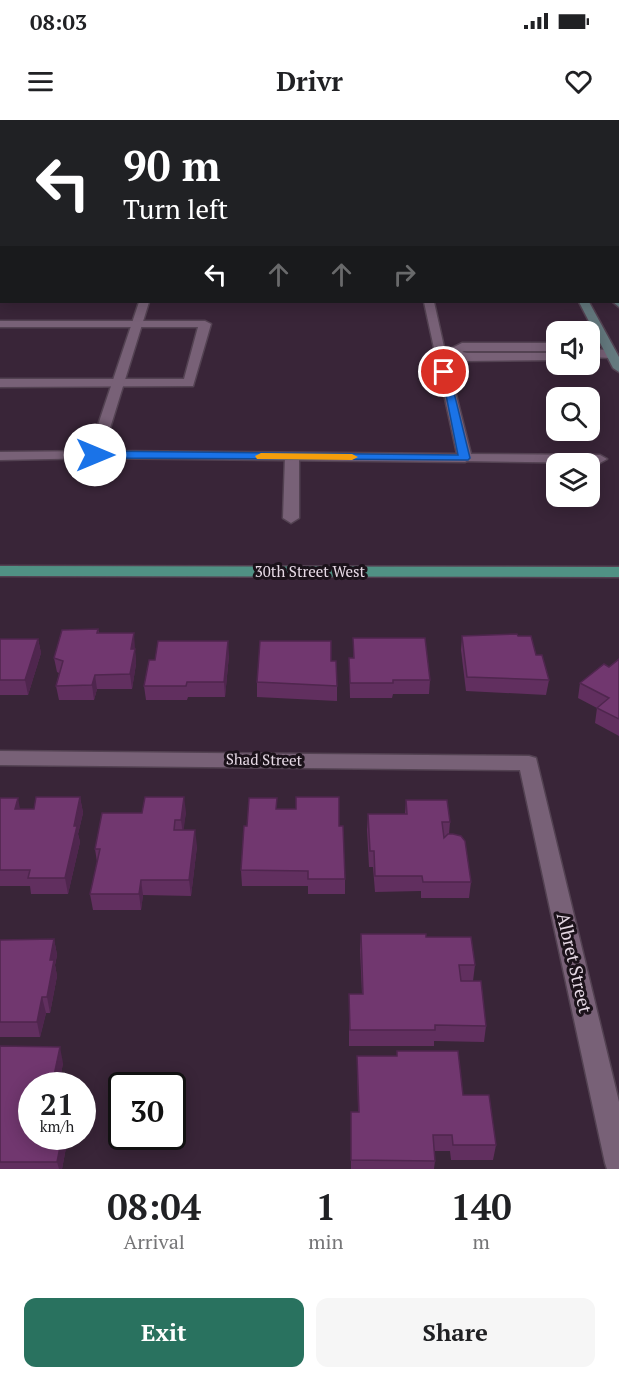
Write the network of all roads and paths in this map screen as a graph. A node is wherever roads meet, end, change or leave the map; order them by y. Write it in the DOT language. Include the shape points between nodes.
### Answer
graph roads {
  1 [pos="144,303"];
  2 [pos="429,303"];
  3 [pos="585,303"];
  4 [pos="0,324"];
  5 [pos="137,324"];
  6 [pos="546,347"];
  7 [pos="439,351"];
  8 [pos="453,352"];
  9 [pos="600,353"];
  10 [pos="611,354"];
  11 [pos="546,357"];
  12 [pos="619,368"];
  13 [pos="0,382"];
  14 [pos="118,382"];
  15 [pos="95,455"];
  16 [pos="0,456"];
  17 [pos="292,457"];
  18 [pos="465,458"];
  19 [pos="546,459"];
  20 [pos="291,518"];
  21 [pos="0,571"];
  22 [pos="619,572"];
  23 [pos="0,758"];
  24 [pos="529,763"];
  25 [pos="619,1163"];
  1 -- 5 [label="street"];
  2 -- 7 [label="street"];
  3 -- 10 [label="street"];
  4 -- 5 [label="street"];
  5 -- 14 [label="street"];
  5 -- 14 [label="street" via="205,324 189,383"];
  6 -- 8 [label="street" via="462,347"];
  7 -- 8 [label="street"];
  7 -- 18 [label="street"];
  8 -- 11 [label="street" via="465,357"];
  9 -- 10 [label="street"];
  10 -- 12 [label="street"];
  13 -- 14 [label="street"];
  14 -- 15 [label="street"];
  15 -- 16 [label="street"];
  15 -- 17 [label="street"];
  17 -- 18 [label="street"];
  17 -- 20 [label="street"];
  18 -- 19 [label="street"];
  21 -- 22 [label="main road, 30th Street West"];
  23 -- 24 [label="street, Shad Street"];
  24 -- 25 [label="street, Albret Street"];
}
